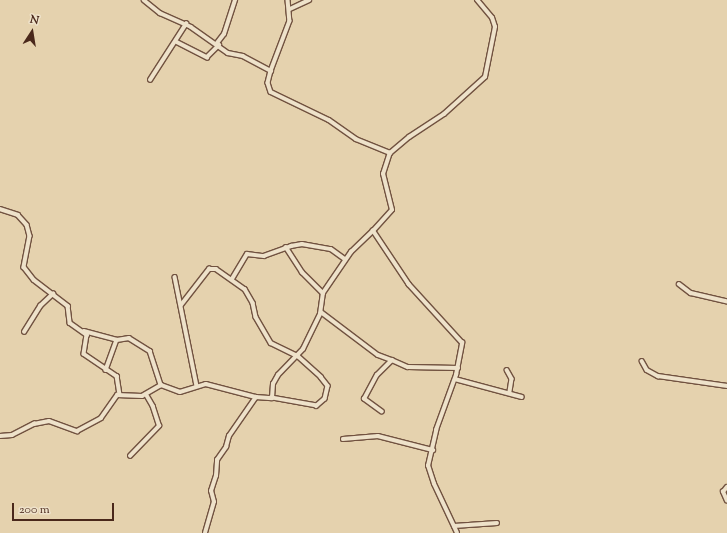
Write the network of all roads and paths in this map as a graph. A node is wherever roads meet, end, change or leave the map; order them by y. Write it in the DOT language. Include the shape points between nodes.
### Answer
graph roads {
  1 [pos="144,0"];
  2 [pos="235,0"];
  3 [pos="288,0"];
  4 [pos="309,0"];
  5 [pos="477,0"];
  6 [pos="290,9"];
  7 [pos="186,24"];
  8 [pos="177,42"];
  9 [pos="218,44"];
  10 [pos="271,71"];
  11 [pos="150,80"];
  12 [pos="390,153"];
  13 [pos="0,209"];
  14 [pos="372,232"];
  15 [pos="286,247"];
  16 [pos="345,259"];
  17 [pos="175,277"];
  18 [pos="232,279"];
  19 [pos="679,284"];
  20 [pos="323,293"];
  21 [pos="52,294"];
  22 [pos="727,301"];
  23 [pos="181,305"];
  24 [pos="321,312"];
  25 [pos="84,331"];
  26 [pos="24,332"];
  27 [pos="117,340"];
  28 [pos="298,356"];
  29 [pos="392,360"];
  30 [pos="642,361"];
  31 [pos="458,368"];
  32 [pos="106,370"];
  33 [pos="507,370"];
  34 [pos="455,379"];
  35 [pos="161,385"];
  36 [pos="197,386"];
  37 [pos="727,386"];
  38 [pos="510,392"];
  39 [pos="120,394"];
  40 [pos="146,395"];
  41 [pos="256,397"];
  42 [pos="522,397"];
  43 [pos="272,398"];
  44 [pos="382,412"];
  45 [pos="0,436"];
  46 [pos="343,439"];
  47 [pos="433,450"];
  48 [pos="130,456"];
  49 [pos="727,487"];
  50 [pos="727,501"];
  51 [pos="497,523"];
  52 [pos="454,526"];
  53 [pos="205,533"];
  54 [pos="457,533"];
  1 -- 7 [label="street" via="160,13"];
  2 -- 9 [label="street"];
  3 -- 6 [label="street"];
  4 -- 6 [label="street"];
  5 -- 12 [label="street" via="492,18 495,27 485,77 446,112"];
  6 -- 10 [label="street" via="289,23"];
  7 -- 8 [label="street"];
  7 -- 9 [label="street"];
  8 -- 9 [label="street" via="208,57"];
  8 -- 11 [label="street"];
  9 -- 10 [label="street" via="228,52 243,56"];
  10 -- 12 [label="street" via="268,83 271,92 329,120 356,139"];
  12 -- 14 [label="street" via="383,174 392,210"];
  13 -- 21 [label="street" via="18,215 27,225 30,236 24,266 31,277"];
  14 -- 16 [label="street"];
  14 -- 31 [label="street" via="409,285 460,338"];
  15 -- 16 [label="street" via="302,244 322,247 331,249"];
  15 -- 18 [label="street" via="264,256 247,254"];
  15 -- 20 [label="street" via="302,272"];
  16 -- 20 [label="street"];
  17 -- 23 [label="street"];
  18 -- 23 [label="street" via="216,269 209,269"];
  18 -- 28 [label="street" via="250,296 256,317 271,343"];
  19 -- 22 [label="street" via="691,292"];
  20 -- 24 [label="street"];
  21 -- 25 [label="street" via="68,306 71,323"];
  21 -- 26 [label="street" via="40,306"];
  23 -- 36 [label="street"];
  24 -- 28 [label="street"];
  24 -- 29 [label="street" via="378,355"];
  25 -- 27 [label="street"];
  25 -- 32 [label="street" via="87,338 84,354"];
  27 -- 32 [label="street"];
  27 -- 35 [label="street" via="129,338 150,351"];
  28 -- 43 [label="street" via="273,384"];
  28 -- 43 [label="street" via="325,381 328,392 322,404 310,406"];
  29 -- 31 [label="street" via="414,368"];
  29 -- 44 [label="street" via="377,375 364,399"];
  30 -- 37 [label="street" via="647,370 658,376"];
  31 -- 34 [label="street"];
  32 -- 39 [label="street" via="117,376"];
  33 -- 38 [label="street" via="512,379"];
  34 -- 38 [label="street"];
  34 -- 47 [label="street" via="436,430"];
  35 -- 36 [label="street" via="180,392"];
  35 -- 40 [label="street"];
  36 -- 41 [label="street" via="206,384"];
  38 -- 42 [label="street"];
  39 -- 40 [label="street" via="133,397"];
  39 -- 45 [label="street" via="101,418 77,431 49,421 34,424 12,435"];
  40 -- 48 [label="street" via="159,426"];
  41 -- 43 [label="street"];
  41 -- 53 [label="street" via="229,436 226,447 217,460 216,476 211,491 214,502"];
  46 -- 47 [label="street" via="378,436"];
  47 -- 52 [label="street" via="428,466"];
  49 -- 50 [label="street" via="723,492"];
  51 -- 52 [label="street"];
  52 -- 54 [label="street"];
}
